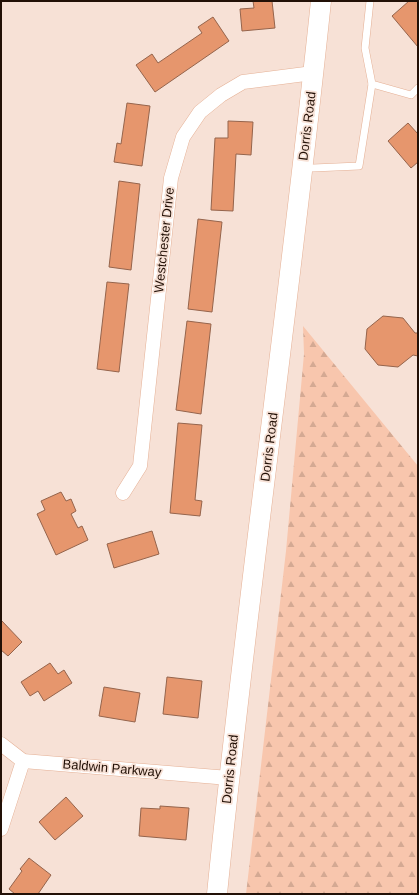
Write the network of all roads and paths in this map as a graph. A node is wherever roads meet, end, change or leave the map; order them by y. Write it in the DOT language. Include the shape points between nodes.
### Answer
graph roads {
  1 [pos="321,1"];
  2 [pos="370,1"];
  3 [pos="313,73"];
  4 [pos="372,84"];
  5 [pos="418,88"];
  6 [pos="302,166"];
  7 [pos="123,493"];
  8 [pos="1,744"];
  9 [pos="23,761"];
  10 [pos="229,778"];
  11 [pos="1,829"];
  12 [pos="217,894"];
  1 -- 3 [label="street, Dorris Road"];
  2 -- 4 [label="lane" via="365,48"];
  3 -- 6 [label="street, Dorris Road"];
  3 -- 7 [label="street, Westchester Drive" via="243,82 200,112 183,137 171,178 140,466"];
  4 -- 5 [label="lane" via="411,95"];
  4 -- 6 [label="lane" via="359,166"];
  6 -- 10 [label="street, Dorris Road"];
  8 -- 9 [label="street"];
  9 -- 10 [label="street, Baldwin Parkway"];
  9 -- 11 [label="street"];
  10 -- 12 [label="street, Dorris Road"];
}
